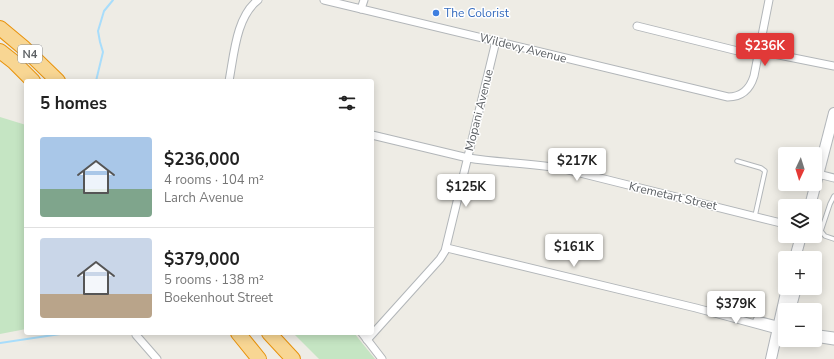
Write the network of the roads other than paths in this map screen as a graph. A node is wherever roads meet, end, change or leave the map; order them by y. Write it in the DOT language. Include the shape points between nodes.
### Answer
graph roads {
  1 [pos="258,0"];
  2 [pos="324,0"];
  3 [pos="364,0"];
  4 [pos="769,0"];
  5 [pos="361,9"];
  6 [pos="637,26"];
  7 [pos="0,28"];
  8 [pos="496,41"];
  9 [pos="0,51"];
  10 [pos="758,53"];
  11 [pos="834,66"];
  12 [pos="31,79"];
  13 [pos="56,79"];
  14 [pos="229,79"];
  15 [pos="834,113"];
  16 [pos="374,135"];
  17 [pos="468,158"];
  18 [pos="822,159"];
  19 [pos="737,161"];
  20 [pos="822,175"];
  21 [pos="834,178"];
  22 [pos="834,196"];
  23 [pos="755,216"];
  24 [pos="778,222"];
  25 [pos="834,239"];
  26 [pos="447,248"];
  27 [pos="778,328"];
  28 [pos="374,332"];
  29 [pos="136,335"];
  30 [pos="266,335"];
  31 [pos="271,335"];
  32 [pos="363,335"];
  33 [pos="372,335"];
  34 [pos="822,335"];
  35 [pos="834,336"];
  36 [pos="241,337"];
  37 [pos="822,339"];
  38 [pos="367,340"];
  39 [pos="834,341"];
  40 [pos="778,342"];
  41 [pos="779,347"];
  42 [pos="157,359"];
  43 [pos="255,359"];
  44 [pos="259,359"];
  45 [pos="284,359"];
  46 [pos="293,359"];
  47 [pos="382,359"];
  48 [pos="771,359"];
  49 [pos="777,359"];
  1 -- 14 [label="street" via="248,10 242,22"];
  2 -- 5 [label="street, Wildevy Avenue"];
  3 -- 5 [label="street"];
  4 -- 10 [label="street"];
  5 -- 8 [label="street, Wildevy Avenue"];
  6 -- 10 [label="street"];
  7 -- 13 [label="highway, N4"];
  8 -- 10 [label="street, Wildevy Avenue" via="723,96 737,96 748,88 754,76"];
  8 -- 17 [label="street, Mopani Avenue"];
  9 -- 12 [label="highway, N4"];
  10 -- 11 [label="street"];
  15 -- 18 [label="main road"];
  16 -- 17 [label="street, Kremetart Street"];
  17 -- 23 [label="street, Kremetart Street" via="559,168"];
  17 -- 26 [label="street, Mopani Avenue"];
  19 -- 23 [label="lane" via="765,171"];
  20 -- 21 [label="street"];
  22 -- 25 [label="lane" via="821,231 825,236"];
  23 -- 24 [label="street, Kremetart Street"];
  26 -- 27 [label="street"];
  26 -- 28 [label="street, Mopani Avenue"];
  29 -- 42 [label="street"];
  30 -- 45 [label="highway"];
  31 -- 46 [label="highway"];
  32 -- 38 [label="street"];
  33 -- 38 [label="street, Mopani Avenue"];
  34 -- 35 [label="street"];
  36 -- 43 [label="highway"];
  36 -- 44 [label="highway"];
  37 -- 39 [label="street"];
  38 -- 47 [label="street"];
  40 -- 48 [label="main road"];
  41 -- 49 [label="main road"];
}
